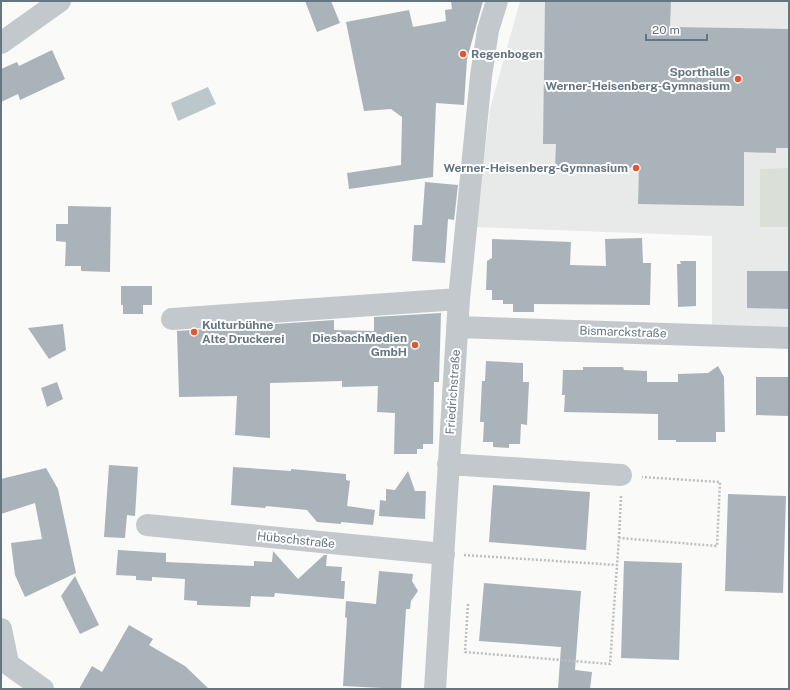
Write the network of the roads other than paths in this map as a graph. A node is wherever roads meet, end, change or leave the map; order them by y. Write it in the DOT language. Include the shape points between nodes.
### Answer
graph roads {
  1 [pos="60,1"];
  2 [pos="498,1"];
  3 [pos="1,43"];
  4 [pos="459,299"];
  5 [pos="172,320"];
  6 [pos="457,327"];
  7 [pos="789,338"];
  8 [pos="448,464"];
  9 [pos="621,475"];
  10 [pos="147,525"];
  11 [pos="444,554"];
  12 [pos="1,629"];
  13 [pos="4,661"];
  14 [pos="43,689"];
  15 [pos="435,689"];
  1 -- 3 [label="street"];
  2 -- 4 [label="street, Friedrichstraße" via="488,30 481,76"];
  4 -- 5 [label="street"];
  4 -- 6 [label="street, Friedrichstraße"];
  6 -- 7 [label="street, Bismarckstraße"];
  6 -- 8 [label="street, Friedrichstraße"];
  8 -- 9 [label="street"];
  8 -- 11 [label="street, Friedrichstraße"];
  10 -- 11 [label="street, Hübschstraße"];
  11 -- 15 [label="street, Friedrichstraße"];
  12 -- 13 [label="street"];
  13 -- 14 [label="street"];
}
